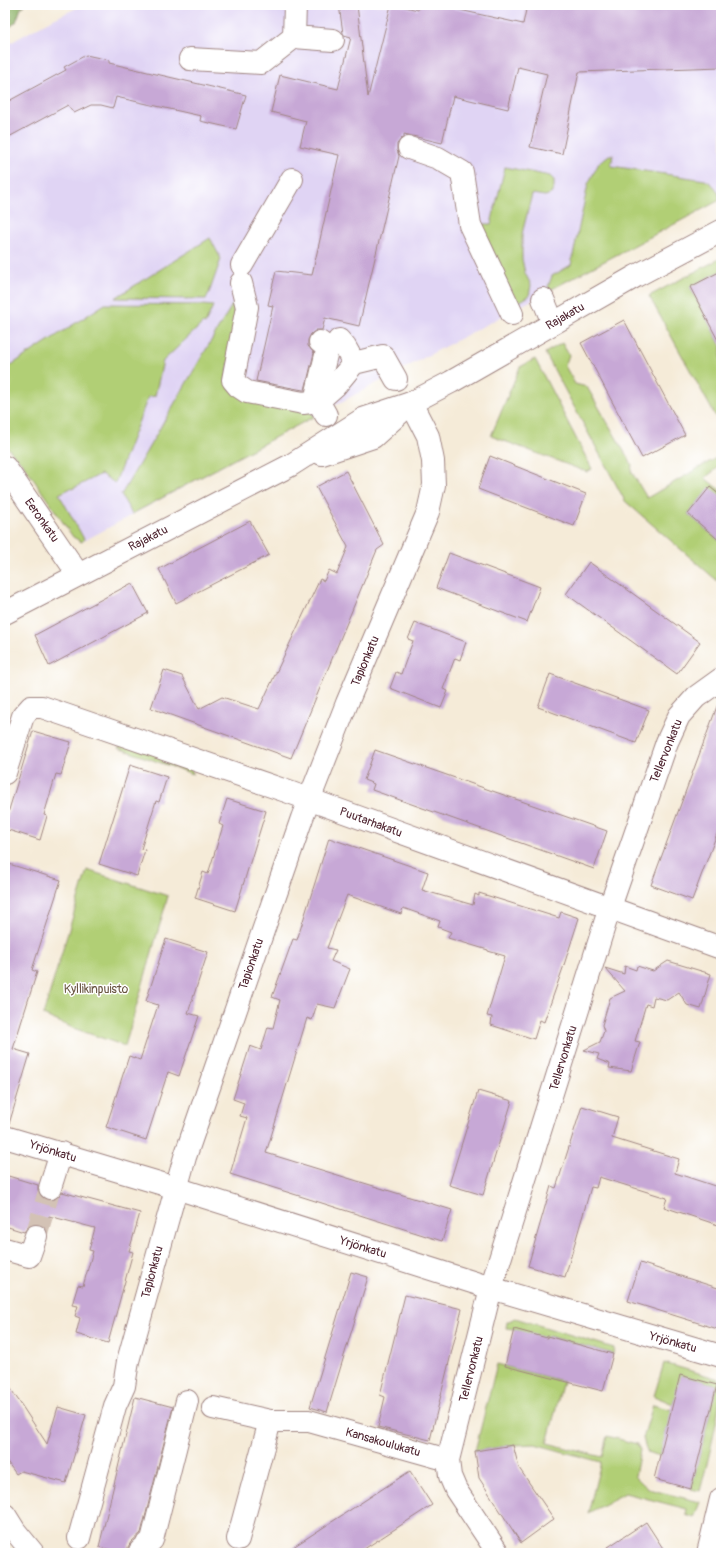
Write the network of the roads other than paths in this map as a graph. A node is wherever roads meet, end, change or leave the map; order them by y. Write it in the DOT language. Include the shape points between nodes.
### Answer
graph roads {
  1 [pos="295,5"];
  2 [pos="294,37"];
  3 [pos="333,40"];
  4 [pos="190,59"];
  5 [pos="409,148"];
  6 [pos="292,179"];
  7 [pos="721,231"];
  8 [pos="543,299"];
  9 [pos="512,314"];
  10 [pos="554,323"];
  11 [pos="354,363"];
  12 [pos="396,379"];
  13 [pos="411,403"];
  14 [pos="322,408"];
  15 [pos="5,467"];
  16 [pos="78,574"];
  17 [pos="5,613"];
  18 [pos="721,679"];
  19 [pos="5,773"];
  20 [pos="308,799"];
  21 [pos="610,907"];
  22 [pos="721,948"];
  23 [pos="5,1137"];
  24 [pos="61,1153"];
  25 [pos="50,1188"];
  26 [pos="176,1188"];
  27 [pos="36,1236"];
  28 [pos="5,1249"];
  29 [pos="491,1288"];
  30 [pos="721,1356"];
  31 [pos="188,1402"];
  32 [pos="213,1408"];
  33 [pos="270,1421"];
  34 [pos="448,1460"];
  35 [pos="721,1499"];
  36 [pos="10,1523"];
  37 [pos="79,1538"];
  38 [pos="238,1539"];
  39 [pos="140,1551"];
  40 [pos="21,1553"];
  41 [pos="33,1553"];
  42 [pos="498,1553"];
  43 [pos="708,1553"];
  1 -- 2 [label="street"];
  2 -- 3 [label="street"];
  2 -- 4 [label="street" via="261,63"];
  5 -- 9 [label="street" via="438,158 462,172 470,225"];
  6 -- 14 [label="street" via="241,274 247,307 233,380 247,392"];
  7 -- 10 [label="street, Rajakatu"];
  8 -- 10 [label="street"];
  10 -- 13 [label="street, Rajakatu"];
  11 -- 12 [label="street" via="383,356"];
  11 -- 14 [label="street"];
  11 -- 14 [label="street" via="329,341 325,346 317,392"];
  13 -- 16 [label="street, Rajakatu" via="373,437 291,465"];
  13 -- 20 [label="street, Tapionkatu" via="428,436 433,461 434,485 430,506"];
  15 -- 16 [label="street, Eeronkatu"];
  16 -- 17 [label="street, Rajakatu"];
  18 -- 21 [label="street, Tellervonkatu" via="696,697 679,716 667,742"];
  19 -- 20 [label="street, Puutarhakatu" via="23,716 31,707 42,707"];
  20 -- 21 [label="street, Puutarhakatu"];
  20 -- 26 [label="street, Tapionkatu"];
  21 -- 22 [label="street, Puutarhakatu"];
  21 -- 29 [label="street, Tellervonkatu"];
  23 -- 24 [label="street, Yrjönkatu"];
  24 -- 25 [label="street"];
  24 -- 26 [label="street, Yrjönkatu"];
  26 -- 29 [label="street, Yrjönkatu"];
  26 -- 37 [label="street, Tapionkatu" via="128,1361 124,1386 115,1406"];
  27 -- 28 [label="street" via="29,1256"];
  29 -- 30 [label="street, Yrjönkatu"];
  29 -- 34 [label="street, Tellervonkatu"];
  31 -- 39 [label="street" via="152,1540"];
  32 -- 33 [label="street, Kansakoulukatu"];
  33 -- 34 [label="street, Kansakoulukatu" via="309,1421"];
  33 -- 38 [label="street"];
  34 -- 42 [label="street" via="450,1476 456,1490"];
  35 -- 43 [label="street"];
  36 -- 40 [label="street"];
  36 -- 41 [label="street"];
}
